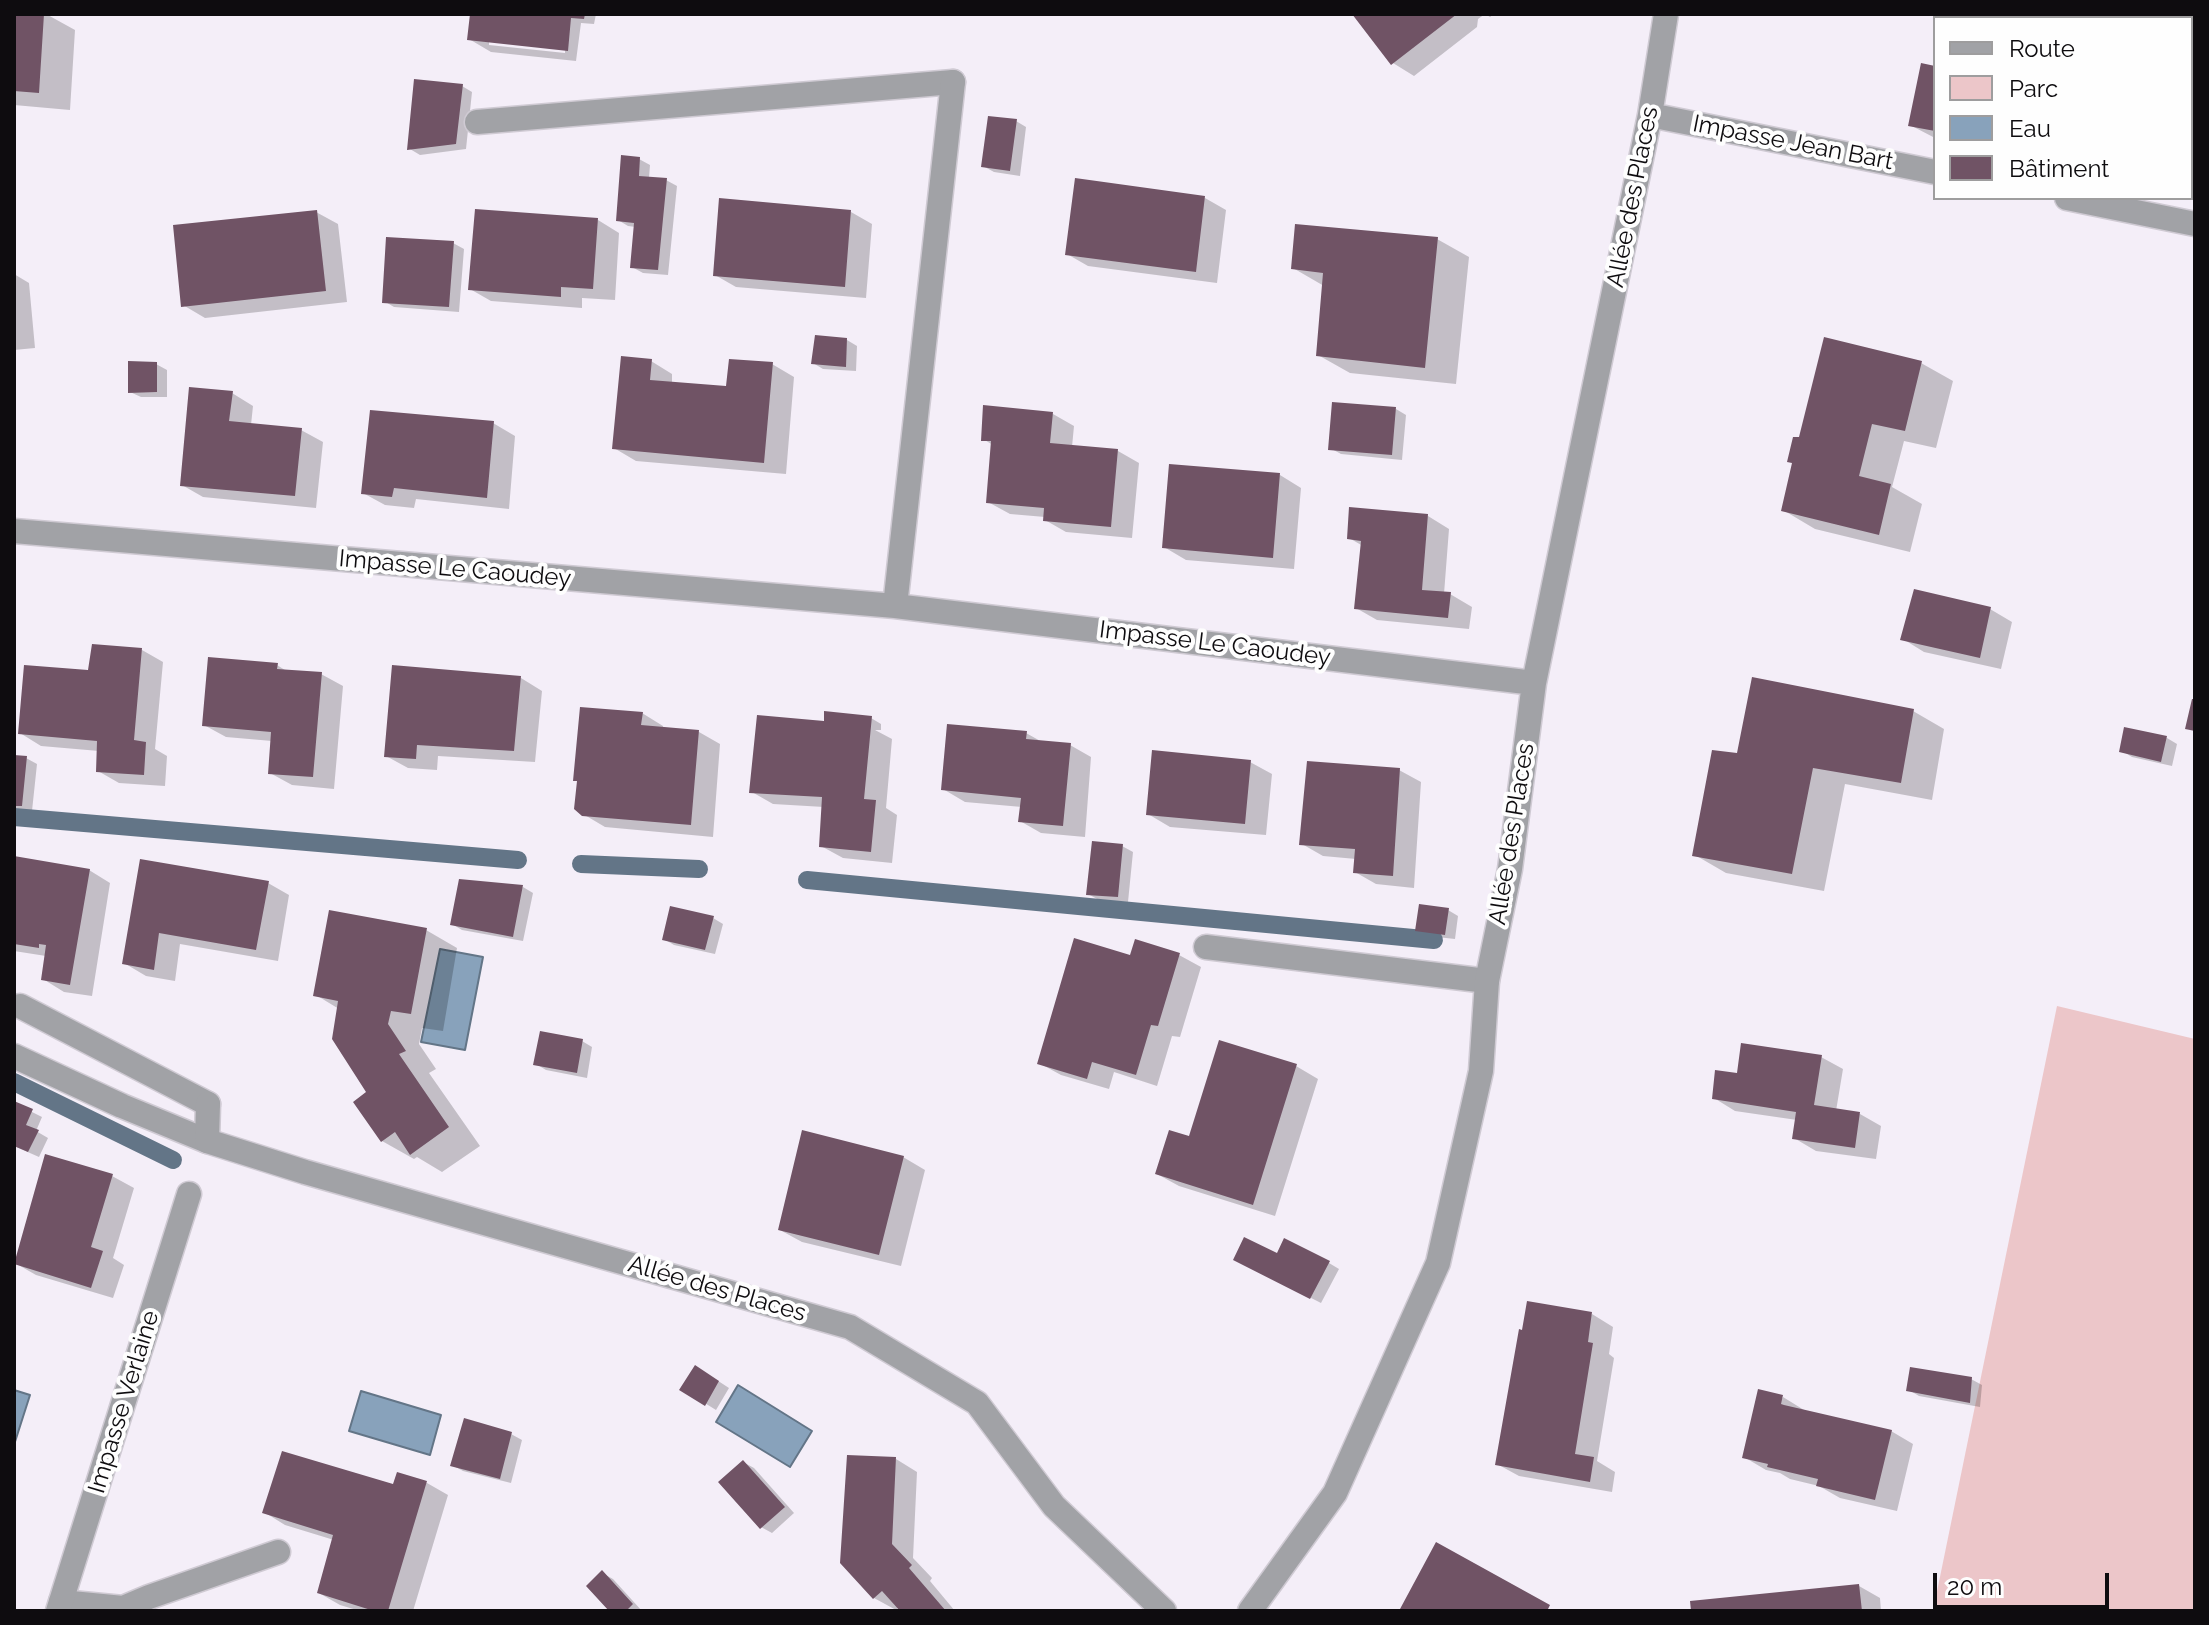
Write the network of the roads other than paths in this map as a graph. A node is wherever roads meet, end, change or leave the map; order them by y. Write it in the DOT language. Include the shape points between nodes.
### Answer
graph roads {
  1 [pos="1666,14"];
  2 [pos="1650,115"];
  3 [pos="477,122"];
  4 [pos="1933,172"];
  5 [pos="2077,200"];
  6 [pos="2195,224"];
  7 [pos="14,531"];
  8 [pos="895,606"];
  9 [pos="1534,683"];
  10 [pos="1206,947"];
  11 [pos="1487,981"];
  12 [pos="20,1006"];
  13 [pos="14,1056"];
  14 [pos="207,1141"];
  15 [pos="189,1194"];
  16 [pos="278,1552"];
  17 [pos="60,1606"];
  18 [pos="1164,1611"];
  19 [pos="1250,1611"];
  1 -- 2 [label="street, Allée des Places"];
  2 -- 4 [label="street, Impasse Jean Bart"];
  2 -- 9 [label="street, Allée des Places"];
  3 -- 8 [label="street" via="953,82"];
  5 -- 6 [label="street"];
  7 -- 8 [label="street, Impasse Le Caoudey"];
  8 -- 9 [label="street, Impasse Le Caoudey"];
  9 -- 11 [label="street, Allée des Places" via="1510,869"];
  10 -- 11 [label="street"];
  11 -- 19 [label="street, Allée des Places" via="1481,1071 1438,1263 1335,1493"];
  12 -- 14 [label="street" via="208,1104"];
  13 -- 14 [label="street, Allée des Places"];
  14 -- 18 [label="street, Allée des Places" via="850,1327 977,1403 1054,1506"];
  15 -- 17 [label="street, Impasse Verlaine"];
  16 -- 17 [label="street" via="123,1608"];
}
